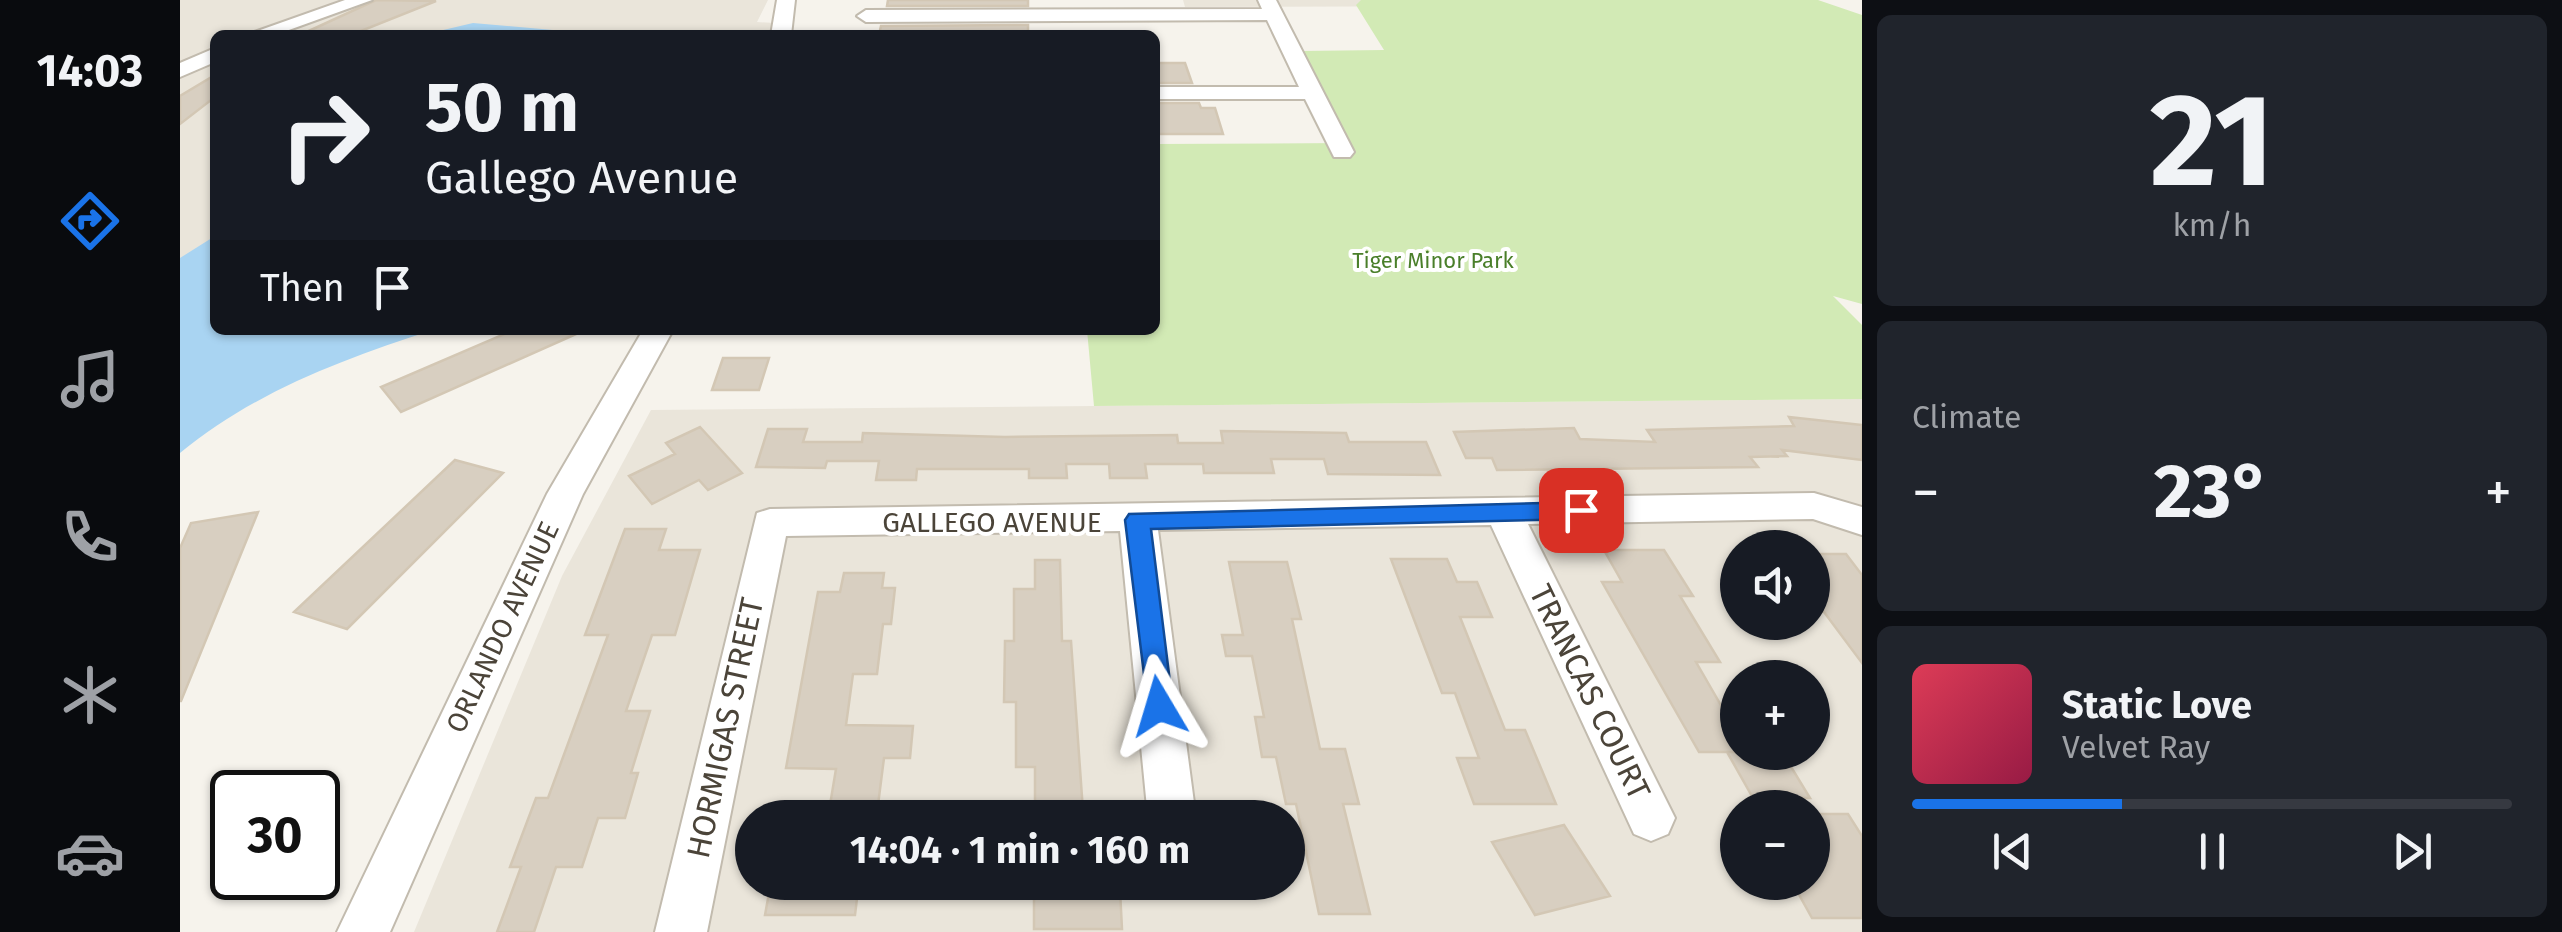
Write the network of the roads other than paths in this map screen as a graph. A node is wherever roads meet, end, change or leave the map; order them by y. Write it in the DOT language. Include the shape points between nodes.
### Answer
graph roads {
  1 [pos="363,0"];
  2 [pos="786,0"];
  3 [pos="1078,7"];
  4 [pos="1270,7"];
  5 [pos="866,16"];
  6 [pos="271,30"];
  7 [pos="783,30"];
  8 [pos="209,47"];
  9 [pos="180,71"];
  10 [pos="1310,92"];
  11 [pos="1160,94"];
  12 [pos="1342,152"];
  13 [pos="655,335"];
  14 [pos="1504,512"];
  15 [pos="1138,520"];
  16 [pos="1862,520"];
  17 [pos="770,523"];
  18 [pos="1170,800"];
  19 [pos="1651,818"];
  20 [pos="363,932"];
  21 [pos="680,932"];
  1 -- 6 [label="street"];
  2 -- 7 [label="street"];
  3 -- 4 [label="street"];
  3 -- 5 [label="street"];
  4 -- 10 [label="street"];
  8 -- 9 [label="street"];
  10 -- 11 [label="street"];
  10 -- 12 [label="street"];
  13 -- 20 [label="street, ORLANDO AVENUE" via="565,494"];
  14 -- 15 [label="street, GALLEGO AVENUE"];
  14 -- 16 [label="street, GALLEGO AVENUE" via="1814,506"];
  14 -- 19 [label="street, TRANCAS COURT"];
  15 -- 17 [label="street, GALLEGO AVENUE"];
  15 -- 18 [label="street"];
  17 -- 21 [label="street, HORMIGAS STREET"];
}
